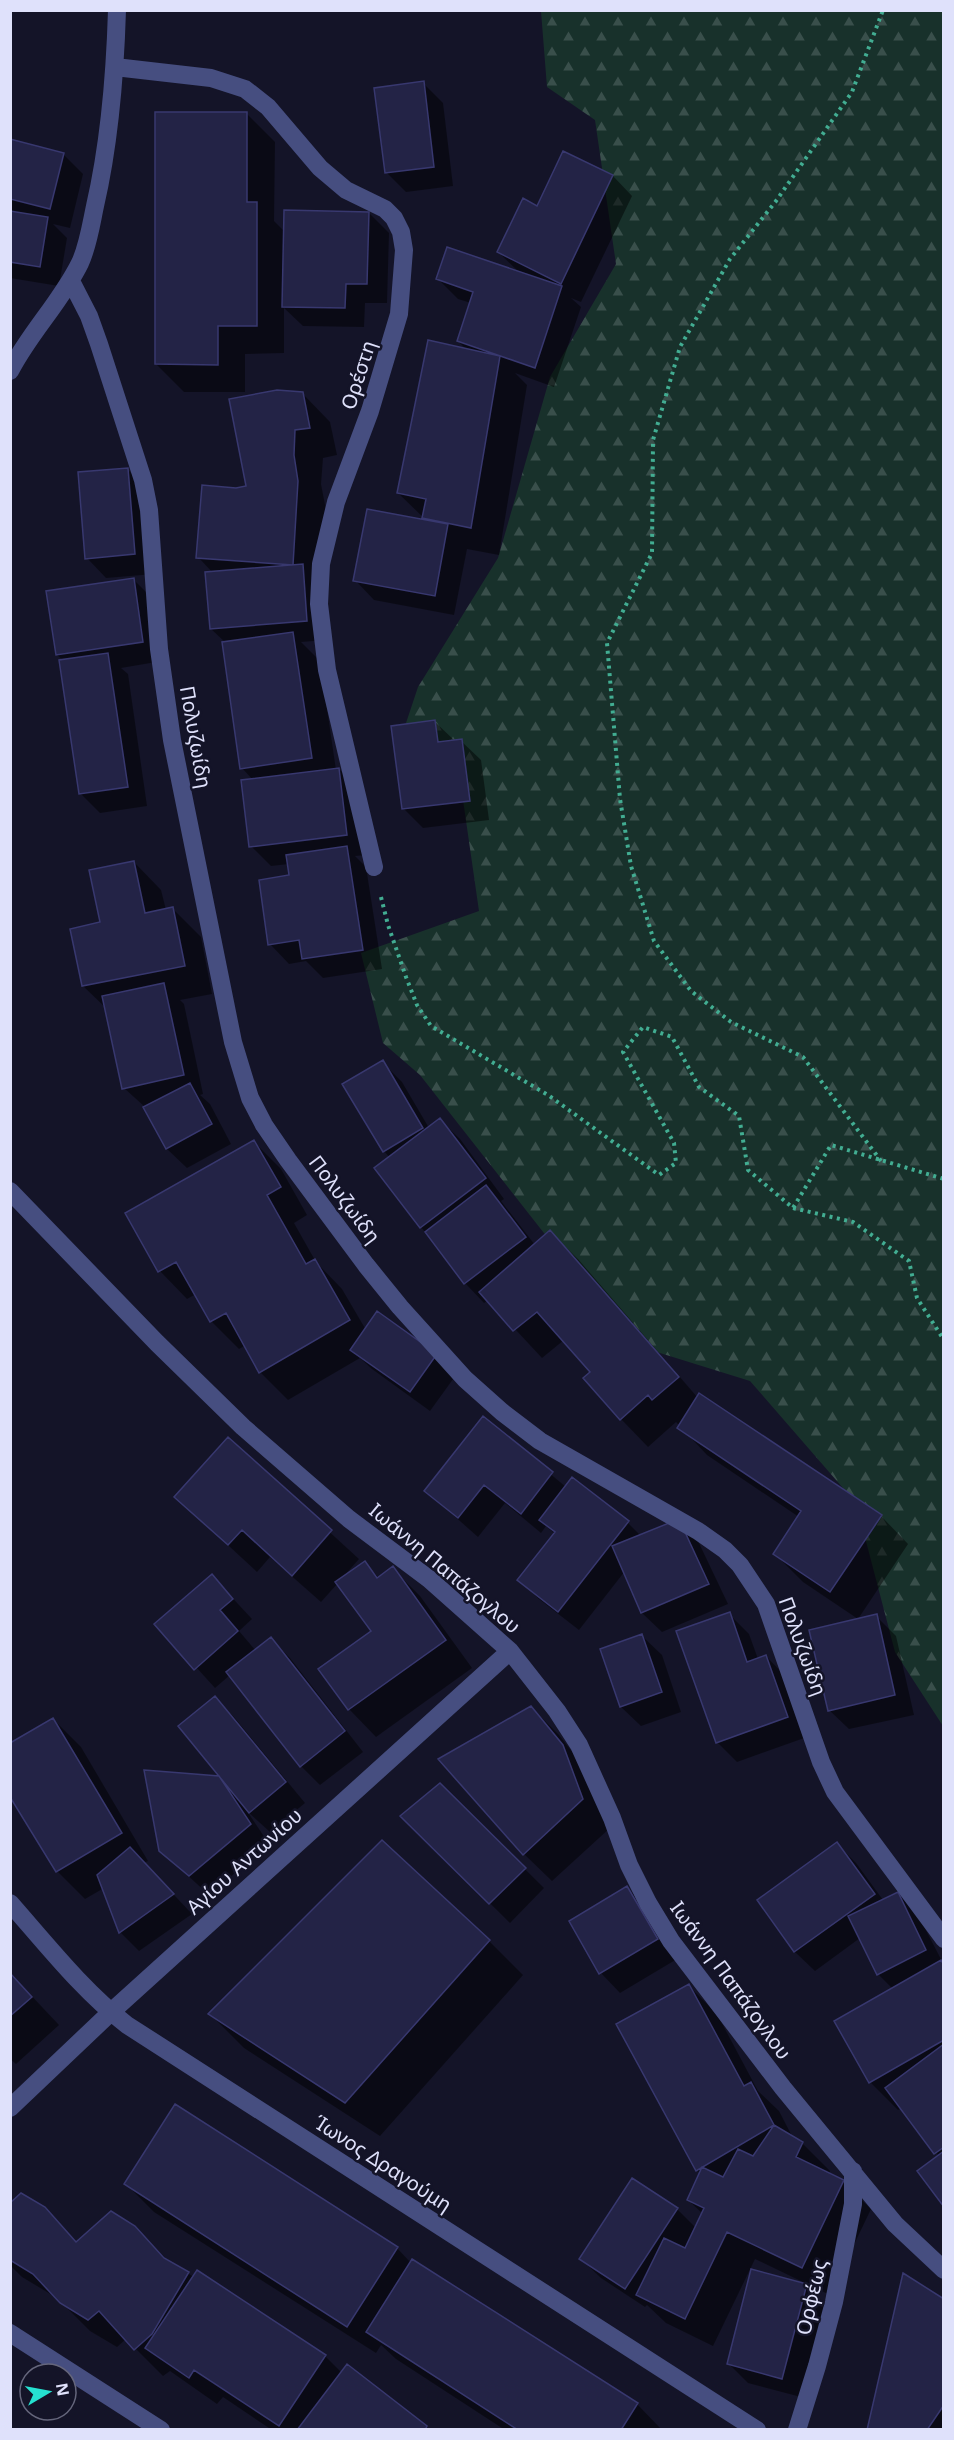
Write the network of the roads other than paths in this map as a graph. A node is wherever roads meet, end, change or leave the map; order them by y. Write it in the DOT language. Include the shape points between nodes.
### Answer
graph roads {
  1 [pos="117,10"];
  2 [pos="115,67"];
  3 [pos="71,281"];
  4 [pos="10,371"];
  5 [pos="374,867"];
  6 [pos="10,1191"];
  7 [pos="510,1651"];
  8 [pos="10,1903"];
  9 [pos="944,1939"];
  10 [pos="110,2013"];
  11 [pos="10,2108"];
  12 [pos="853,2171"];
  13 [pos="944,2270"];
  14 [pos="10,2333"];
  15 [pos="161,2430"];
  16 [pos="757,2430"];
  17 [pos="797,2430"];
  1 -- 2 [label="street"];
  2 -- 3 [label="street" via="110,130 99,188 81,260"];
  2 -- 5 [label="street, Ορέστη" via="211,78 245,89 268,107 320,168 346,190 385,209 401,232 404,269 399,314 370,411 336,502 321,564 318,604 327,670"];
  3 -- 4 [label="street"];
  3 -- 9 [label="street, Πολυζωίδη" via="99,344 142,480 172,740 233,1042 250,1098 264,1125 346,1239 465,1379 540,1441 698,1531 740,1565 766,1604 811,1736 836,1792"];
  6 -- 7 [label="street, Ιωάννη Παπάζογλου" via="243,1427 350,1519 429,1579"];
  7 -- 10 [label="street, Αγίου Αντωνίου"];
  7 -- 12 [label="street, Ιωάννη Παπάζογλου" via="579,1745 629,1865 671,1941 783,2088"];
  8 -- 10 [label="street, Ίωνος Δραγούμη"];
  10 -- 11 [label="street, Αγίου Αντωνίου"];
  10 -- 16 [label="street, Ίωνος Δραγούμη"];
  12 -- 13 [label="street, Ιωάννη Παπάζογλου" via="909,2240"];
  12 -- 17 [label="street, Ορφέως" via="853,2204 834,2302"];
  14 -- 15 [label="street"];
}
